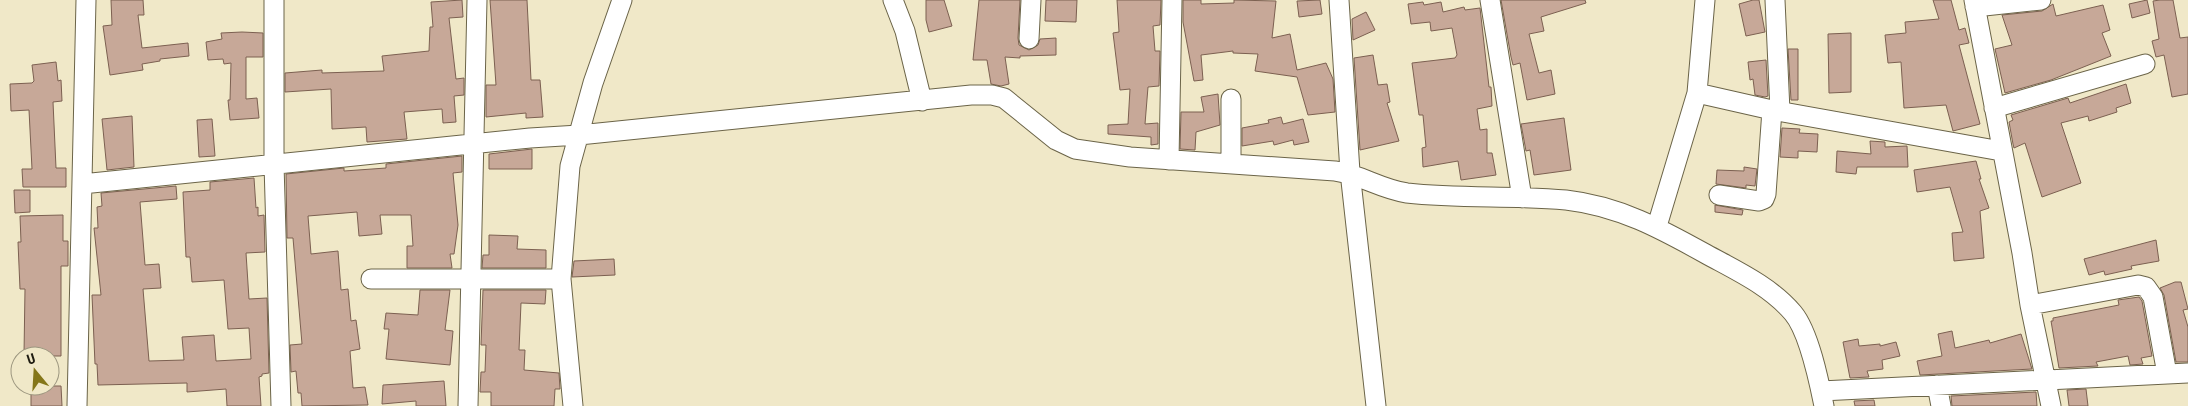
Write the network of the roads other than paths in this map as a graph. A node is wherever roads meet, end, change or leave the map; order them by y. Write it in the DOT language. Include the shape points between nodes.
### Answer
graph roads {
  1 [pos="86,0"];
  2 [pos="274,0"];
  3 [pos="477,0"];
  4 [pos="622,0"];
  5 [pos="893,0"];
  6 [pos="1031,0"];
  7 [pos="1172,0"];
  8 [pos="1339,0"];
  9 [pos="1490,0"];
  10 [pos="1705,0"];
  11 [pos="1775,0"];
  12 [pos="2041,0"];
  13 [pos="1975,4"];
  14 [pos="1029,39"];
  15 [pos="2145,64"];
  16 [pos="1697,93"];
  17 [pos="1231,99"];
  18 [pos="922,101"];
  19 [pos="1994,108"];
  20 [pos="1776,111"];
  21 [pos="579,135"];
  22 [pos="474,143"];
  23 [pos="2001,152"];
  24 [pos="1169,160"];
  25 [pos="274,164"];
  26 [pos="1231,164"];
  27 [pos="1350,172"];
  28 [pos="82,184"];
  29 [pos="1719,196"];
  30 [pos="1522,198"];
  31 [pos="1657,226"];
  32 [pos="371,278"];
  33 [pos="471,278"];
  34 [pos="561,279"];
  35 [pos="2030,305"];
  36 [pos="2188,373"];
  37 [pos="2167,374"];
  38 [pos="2045,380"];
  39 [pos="1937,384"];
  40 [pos="1823,399"];
  41 [pos="77,406"];
  42 [pos="281,406"];
  43 [pos="468,406"];
  44 [pos="573,406"];
  45 [pos="1376,406"];
  46 [pos="1941,406"];
  47 [pos="2051,406"];
  1 -- 28 [label="street"];
  2 -- 25 [label="street"];
  3 -- 22 [label="street"];
  4 -- 21 [label="street" via="604,48"];
  5 -- 18 [label="street" via="905,31"];
  6 -- 14 [label="street"];
  7 -- 24 [label="street"];
  8 -- 27 [label="street"];
  9 -- 30 [label="street"];
  10 -- 16 [label="street"];
  11 -- 20 [label="street"];
  12 -- 13 [label="street"];
  13 -- 19 [label="street"];
  15 -- 19 [label="street"];
  16 -- 20 [label="street"];
  16 -- 31 [label="street"];
  17 -- 26 [label="street"];
  18 -- 21 [label="street"];
  18 -- 24 [label="street" via="992,95 1004,98 1056,140 1075,149"];
  19 -- 23 [label="street"];
  20 -- 23 [label="street"];
  20 -- 29 [label="street" via="1764,199 1751,201"];
  21 -- 22 [label="street"];
  21 -- 34 [label="street" via="569,174"];
  22 -- 25 [label="street"];
  22 -- 33 [label="street"];
  23 -- 35 [label="street"];
  24 -- 26 [label="street"];
  25 -- 28 [label="street"];
  25 -- 42 [label="street"];
  26 -- 27 [label="street"];
  27 -- 30 [label="street" via="1381,187 1407,193"];
  27 -- 45 [label="street"];
  28 -- 41 [label="street"];
  30 -- 31 [label="street" via="1567,200 1614,210"];
  31 -- 40 [label="street" via="1740,271 1772,292 1795,314 1810,348"];
  32 -- 33 [label="street"];
  33 -- 34 [label="street"];
  33 -- 43 [label="street"];
  34 -- 44 [label="street"];
  35 -- 37 [label="street" via="2138,285 2146,287 2153,297"];
  35 -- 38 [label="street"];
  36 -- 37 [label="street"];
  37 -- 38 [label="street"];
  38 -- 39 [label="street"];
  38 -- 47 [label="street"];
  39 -- 40 [label="street"];
  39 -- 46 [label="street"];
}
